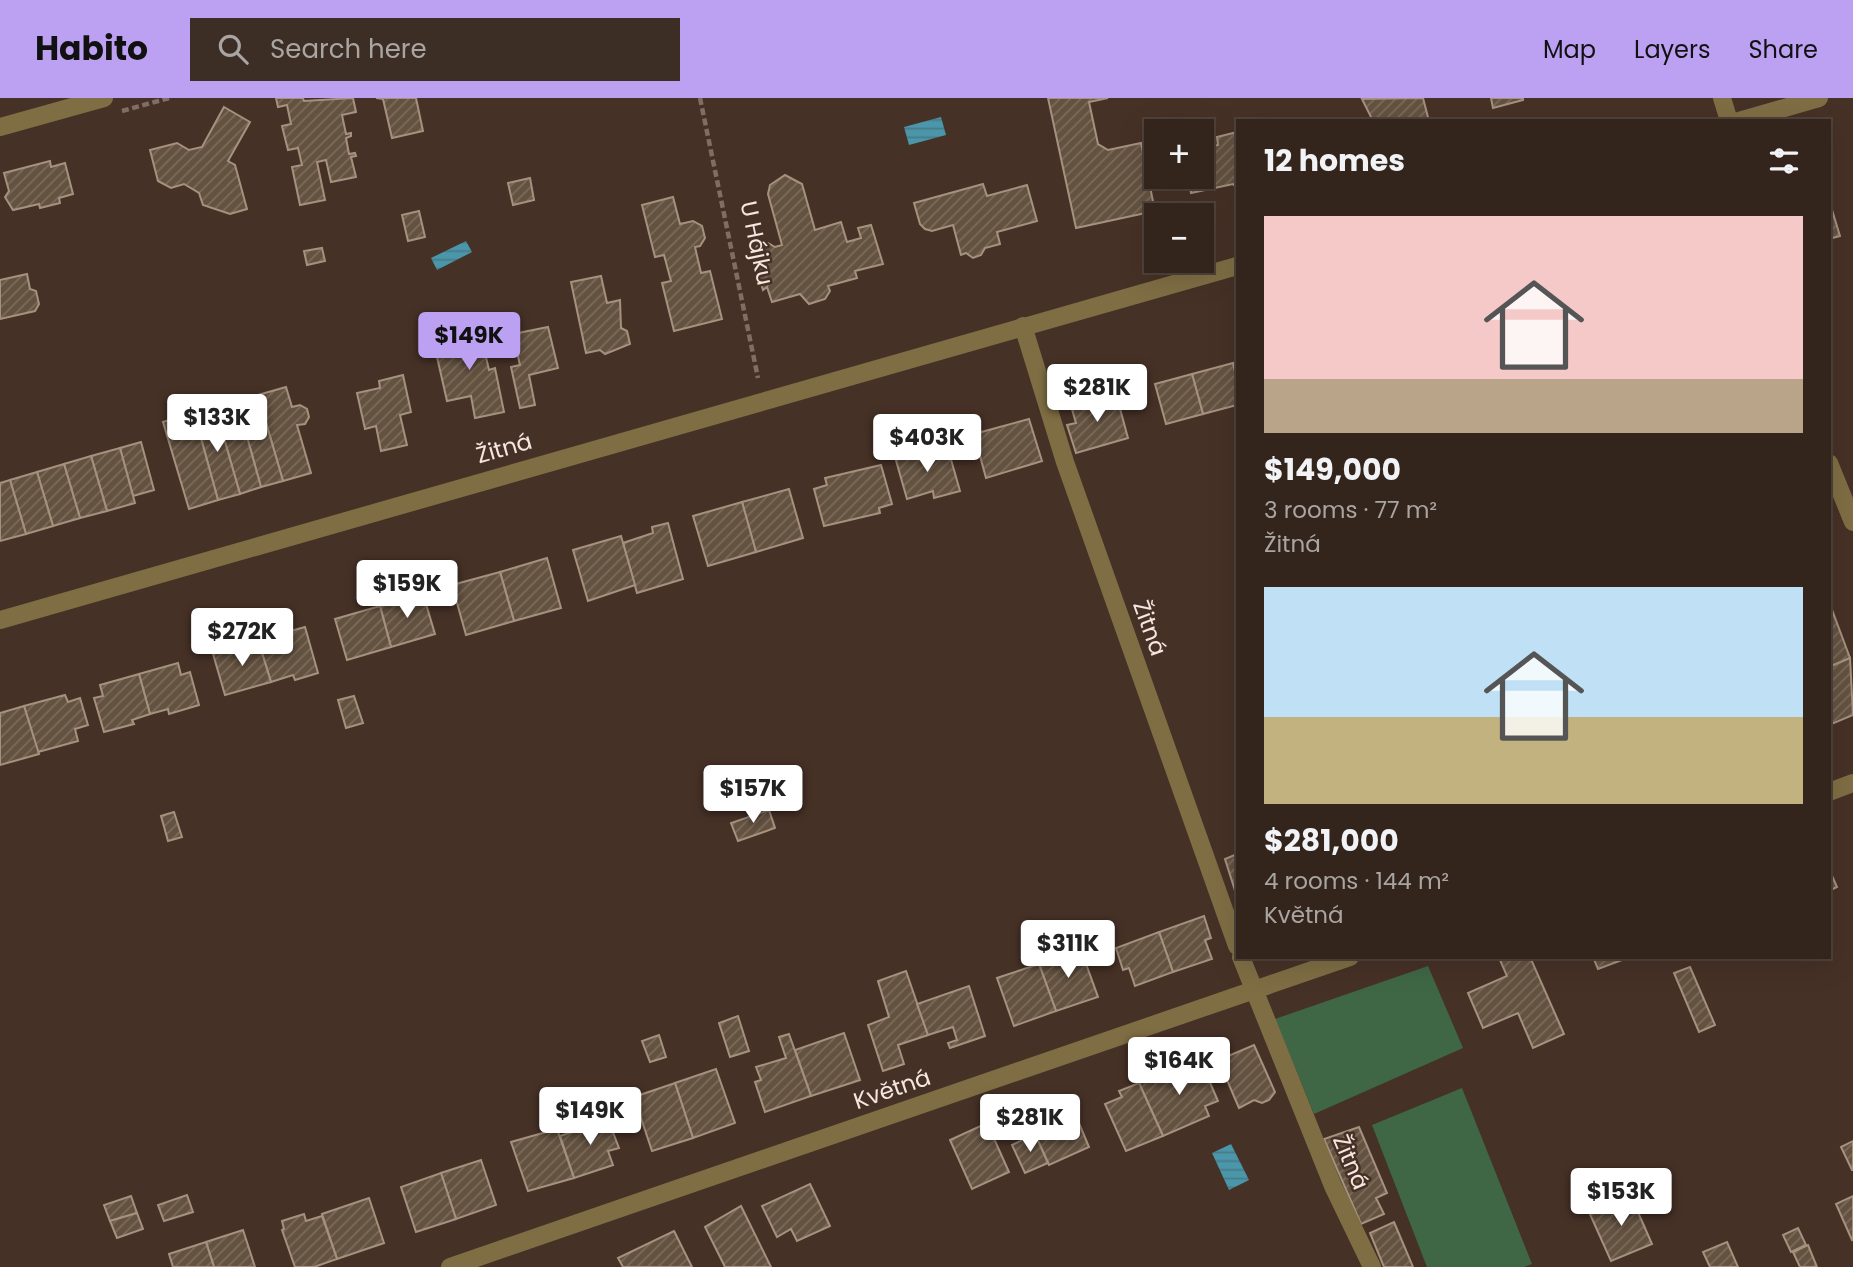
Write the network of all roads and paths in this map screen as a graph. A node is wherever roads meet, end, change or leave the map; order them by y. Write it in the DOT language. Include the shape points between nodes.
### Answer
graph roads {
  1 [pos="104,98"];
  2 [pos="700,98"];
  3 [pos="1722,98"];
  4 [pos="1819,98"];
  5 [pos="73,102"];
  6 [pos="1728,119"];
  7 [pos="1747,119"];
  8 [pos="0,127"];
  9 [pos="1236,266"];
  10 [pos="1023,326"];
  11 [pos="762,400"];
  12 [pos="1831,468"];
  13 [pos="1853,522"];
  14 [pos="0,620"];
  15 [pos="1853,783"];
  16 [pos="1831,791"];
  17 [pos="1236,943"];
  18 [pos="1242,959"];
  19 [pos="1344,959"];
  20 [pos="1254,990"];
  21 [pos="450,1267"];
  22 [pos="1372,1267"];
  1 -- 5 [label="street"];
  2 -- 11 [label="path, U Hájku"];
  3 -- 6 [label="street"];
  4 -- 7 [label="street"];
  5 -- 8 [label="street"];
  9 -- 10 [label="street, Žitná"];
  10 -- 11 [label="street, Žitná"];
  10 -- 17 [label="street, Žitná" via="1065,462"];
  11 -- 14 [label="street, Žitná"];
  12 -- 13 [label="street"];
  15 -- 16 [label="street"];
  18 -- 20 [label="street, Žitná"];
  19 -- 20 [label="street, Květná"];
  20 -- 21 [label="street, Květná"];
  20 -- 22 [label="street, Žitná" via="1333,1186"];
}
